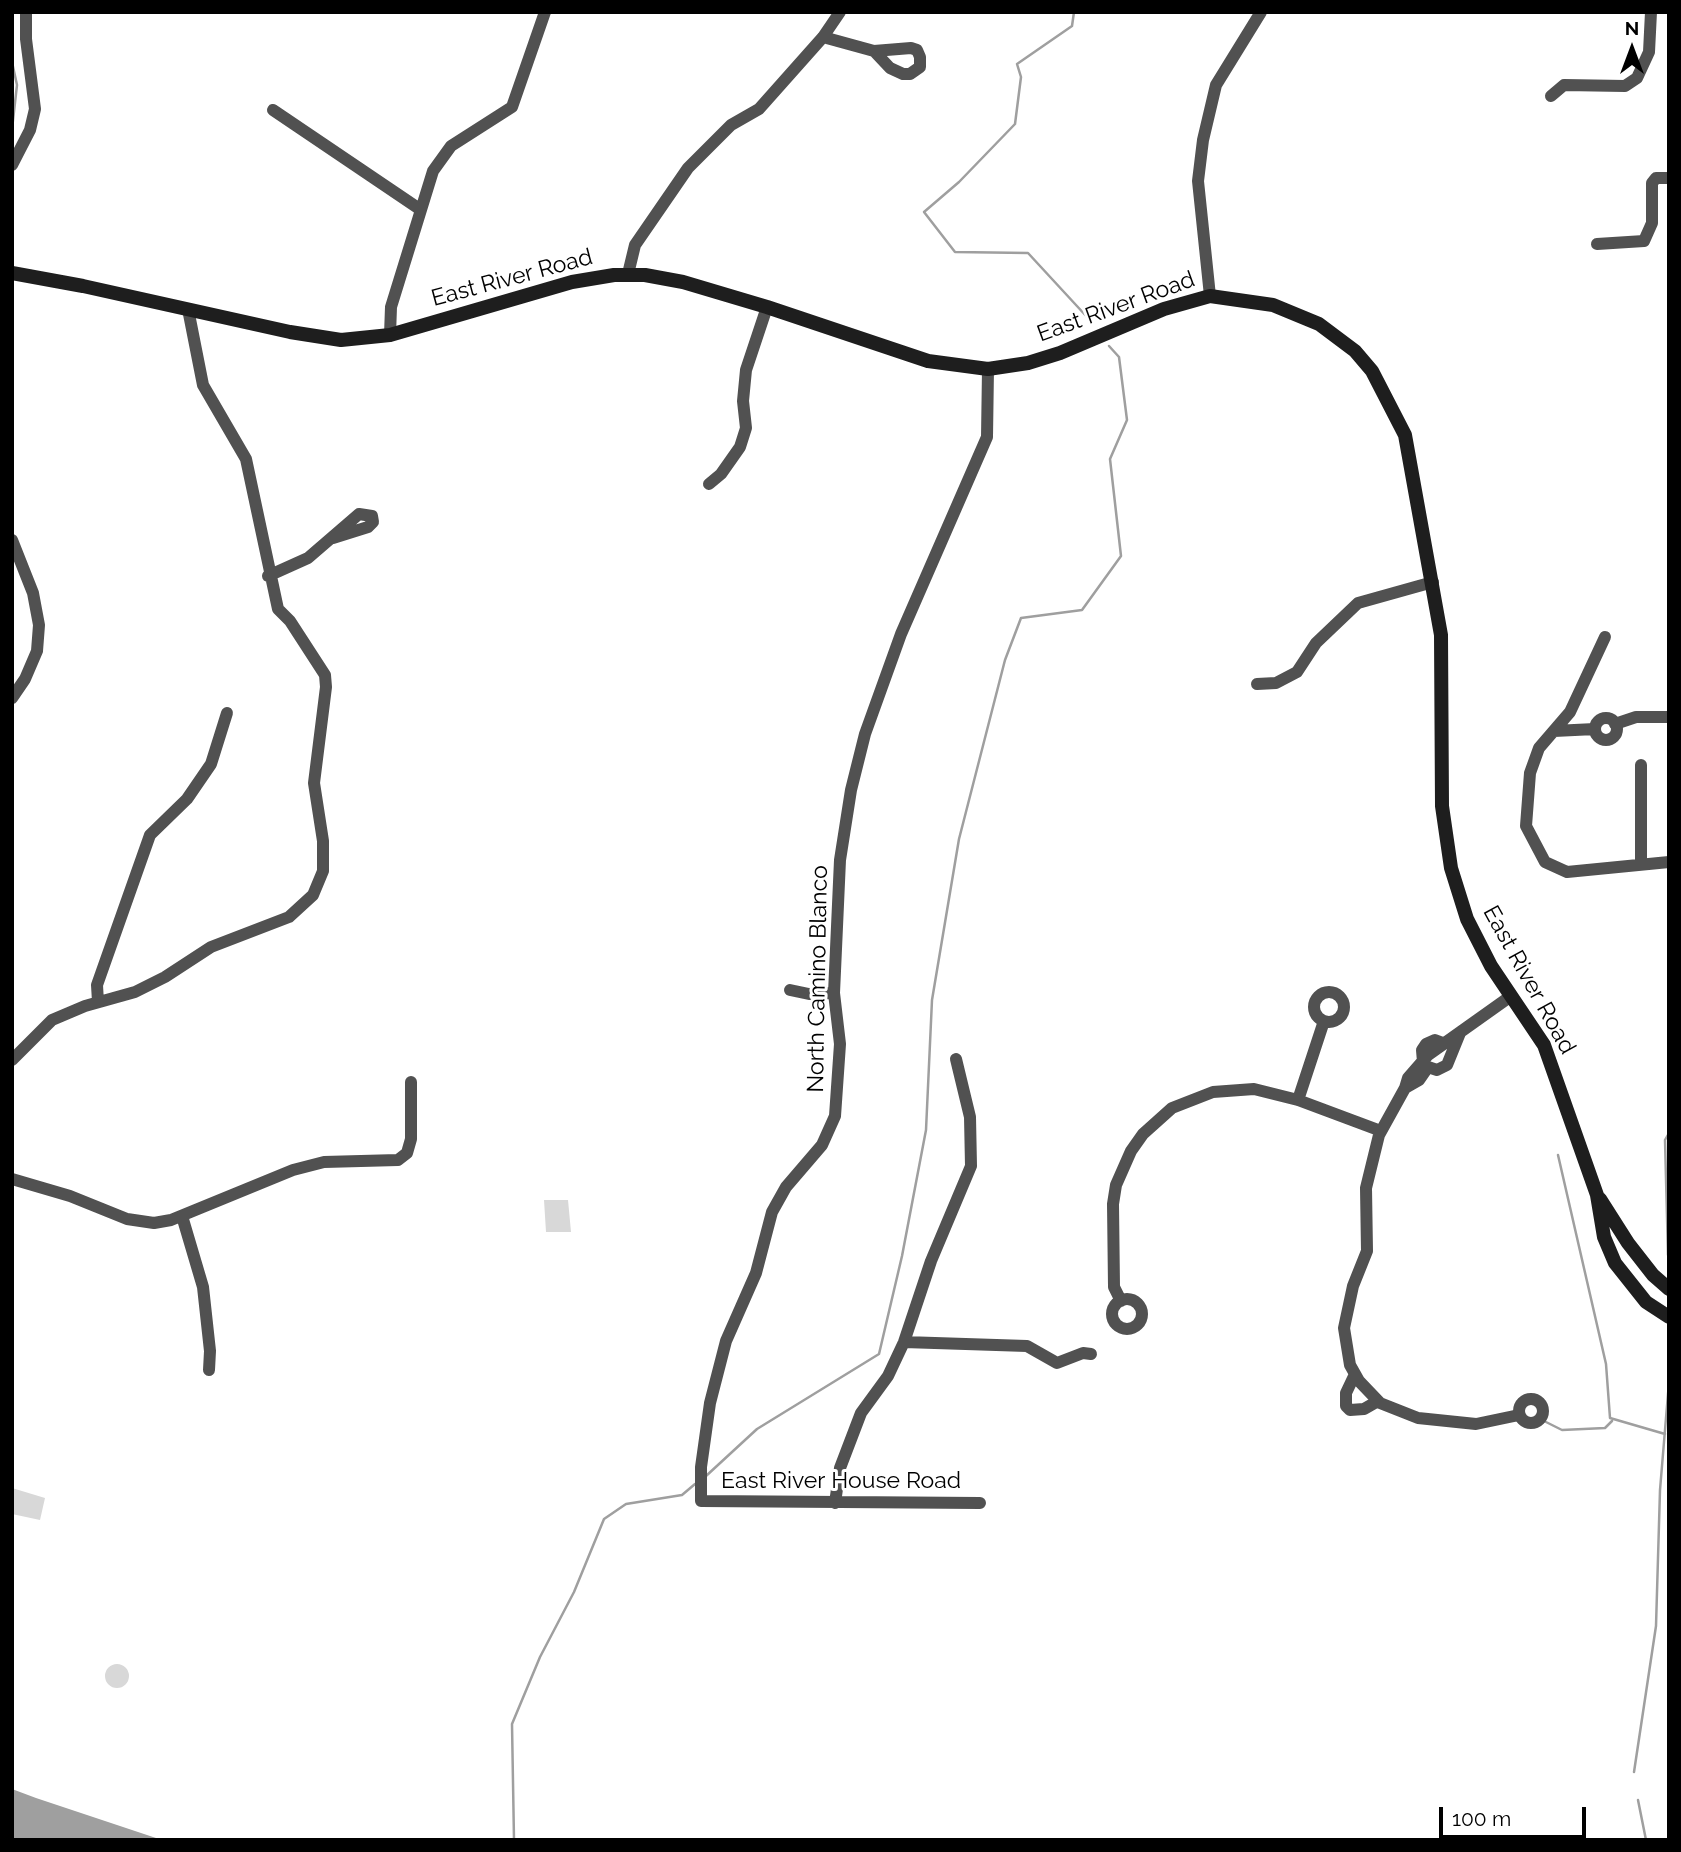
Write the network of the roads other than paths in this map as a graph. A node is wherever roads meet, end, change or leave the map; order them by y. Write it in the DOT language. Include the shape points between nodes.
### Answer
graph roads {
  1 [pos="26,12"];
  2 [pos="545,12"];
  3 [pos="840,12"];
  4 [pos="1261,12"];
  5 [pos="1651,12"];
  6 [pos="823,37"];
  7 [pos="874,51"];
  8 [pos="1551,96"];
  9 [pos="272,110"];
  10 [pos="12,165"];
  11 [pos="1669,177"];
  12 [pos="421,210"];
  13 [pos="1597,244"];
  14 [pos="12,273"];
  15 [pos="628,274"];
  16 [pos="1210,296"];
  17 [pos="767,307"];
  18 [pos="188,309"];
  19 [pos="390,335"];
  20 [pos="988,369"];
  21 [pos="709,484"];
  22 [pos="333,538"];
  23 [pos="12,540"];
  24 [pos="268,576"];
  25 [pos="1433,582"];
  26 [pos="1605,637"];
  27 [pos="1257,684"];
  28 [pos="12,698"];
  29 [pos="227,713"];
  30 [pos="1669,717"];
  31 [pos="1554,731"];
  32 [pos="1641,765"];
  33 [pos="1669,862"];
  34 [pos="1641,863"];
  35 [pos="790,990"];
  36 [pos="834,993"];
  37 [pos="1511,996"];
  38 [pos="98,1002"];
  39 [pos="1324,1021"];
  40 [pos="1460,1033"];
  41 [pos="956,1059"];
  42 [pos="12,1060"];
  43 [pos="1425,1064"];
  44 [pos="411,1082"];
  45 [pos="1298,1100"];
  46 [pos="1381,1131"];
  47 [pos="12,1179"];
  48 [pos="1597,1195"];
  49 [pos="182,1216"];
  50 [pos="1653,1275"];
  51 [pos="1669,1281"];
  52 [pos="1669,1289"];
  53 [pos="1121,1301"];
  54 [pos="1669,1317"];
  55 [pos="904,1342"];
  56 [pos="1091,1354"];
  57 [pos="208,1370"];
  58 [pos="1355,1374"];
  59 [pos="1378,1401"];
  60 [pos="1519,1415"];
  61 [pos="701,1501"];
  62 [pos="835,1503"];
  63 [pos="981,1503"];
  1 -- 10 [label="street" via="35,108 30,130"];
  2 -- 12 [label="street" via="512,107 451,146 432,170"];
  3 -- 6 [label="street"];
  4 -- 16 [label="street" via="1216,85 1203,142 1198,181"];
  5 -- 8 [label="street" via="1649,52 1637,78 1625,86 1564,85"];
  6 -- 7 [label="street"];
  6 -- 15 [label="street" via="759,108 731,125 688,168 635,245"];
  9 -- 12 [label="street"];
  11 -- 13 [label="street" via="1652,183 1652,223 1644,241"];
  12 -- 19 [label="street" via="391,307"];
  14 -- 18 [label="street, East River Road"];
  15 -- 17 [label="street, East River Road" via="683,282"];
  15 -- 19 [label="street, East River Road" via="540,289"];
  16 -- 20 [label="street, East River Road" via="1164,309 1060,353"];
  16 -- 25 [label="street, East River Road" via="1273,305 1319,324 1355,351 1372,371 1405,435"];
  17 -- 20 [label="street, East River Road" via="928,361"];
  17 -- 21 [label="street" via="746,370 746,428 740,447"];
  18 -- 19 [label="street, East River Road" via="341,340"];
  18 -- 24 [label="street" via="203,385 246,459"];
  20 -- 36 [label="street, North Camino Blanco" via="987,438 900,637 865,734 851,790 840,860"];
  22 -- 24 [label="street" via="307,558"];
  23 -- 28 [label="street" via="33,593 39,625 37,651"];
  24 -- 38 [label="street" via="278,609 325,675 314,783 323,871 313,895 289,917 211,947 135,992"];
  25 -- 27 [label="street" via="1358,603 1323,636 1297,672 1276,683"];
  25 -- 37 [label="street, East River Road" via="1441,635 1442,806 1451,868 1467,919"];
  26 -- 31 [label="street" via="1570,712"];
  29 -- 38 [label="street" via="211,764 187,799 150,835 97,985"];
  30 -- 31 [label="street" via="1636,717 1615,724 1616,732 1609,739 1599,737 1595,729"];
  31 -- 34 [label="street" via="1539,748 1527,798 1526,826 1545,862 1583,873"];
  32 -- 34 [label="street"];
  33 -- 34 [label="street"];
  35 -- 36 [label="street"];
  36 -- 61 [label="street, North Camino Blanco" via="840,1044 835,1116 822,1145 786,1187 772,1212 756,1273 726,1340 710,1403"];
  37 -- 40 [label="street"];
  37 -- 48 [label="street, East River Road" via="1544,1045"];
  38 -- 42 [label="street" via="52,1020"];
  39 -- 45 [label="street"];
  40 -- 43 [label="street" via="1447,1065 1437,1070"];
  40 -- 43 [label="street" via="1443,1043 1426,1044 1422,1050"];
  41 -- 55 [label="street" via="970,1117 971,1166 931,1261"];
  43 -- 46 [label="street" via="1419,1080 1405,1088"];
  44 -- 49 [label="street" via="411,1139 407,1153 398,1160 324,1162 293,1170"];
  45 -- 46 [label="street"];
  45 -- 53 [label="street" via="1254,1089 1213,1092 1172,1108 1154,1122 1122,1168 1112,1204 1114,1287"];
  46 -- 58 [label="street" via="1366,1188 1367,1251 1346,1311 1345,1347"];
  47 -- 49 [label="street" via="127,1219 154,1223"];
  48 -- 50 [label="street, East River Road"];
  48 -- 54 [label="street, East River Road" via="1604,1237 1615,1263 1646,1302"];
  49 -- 57 [label="street" via="203,1287"];
  50 -- 51 [label="street"];
  50 -- 52 [label="street, East River Road"];
  55 -- 56 [label="street" via="1027,1346 1057,1363"];
  55 -- 62 [label="street" via="888,1376 861,1413 840,1468"];
  58 -- 59 [label="street"];
  58 -- 59 [label="street" via="1346,1406 1364,1409"];
  59 -- 60 [label="street" via="1418,1418 1445,1423 1476,1424"];
  61 -- 62 [label="street, East River House Road"];
  62 -- 63 [label="street, East River House Road"];
}
